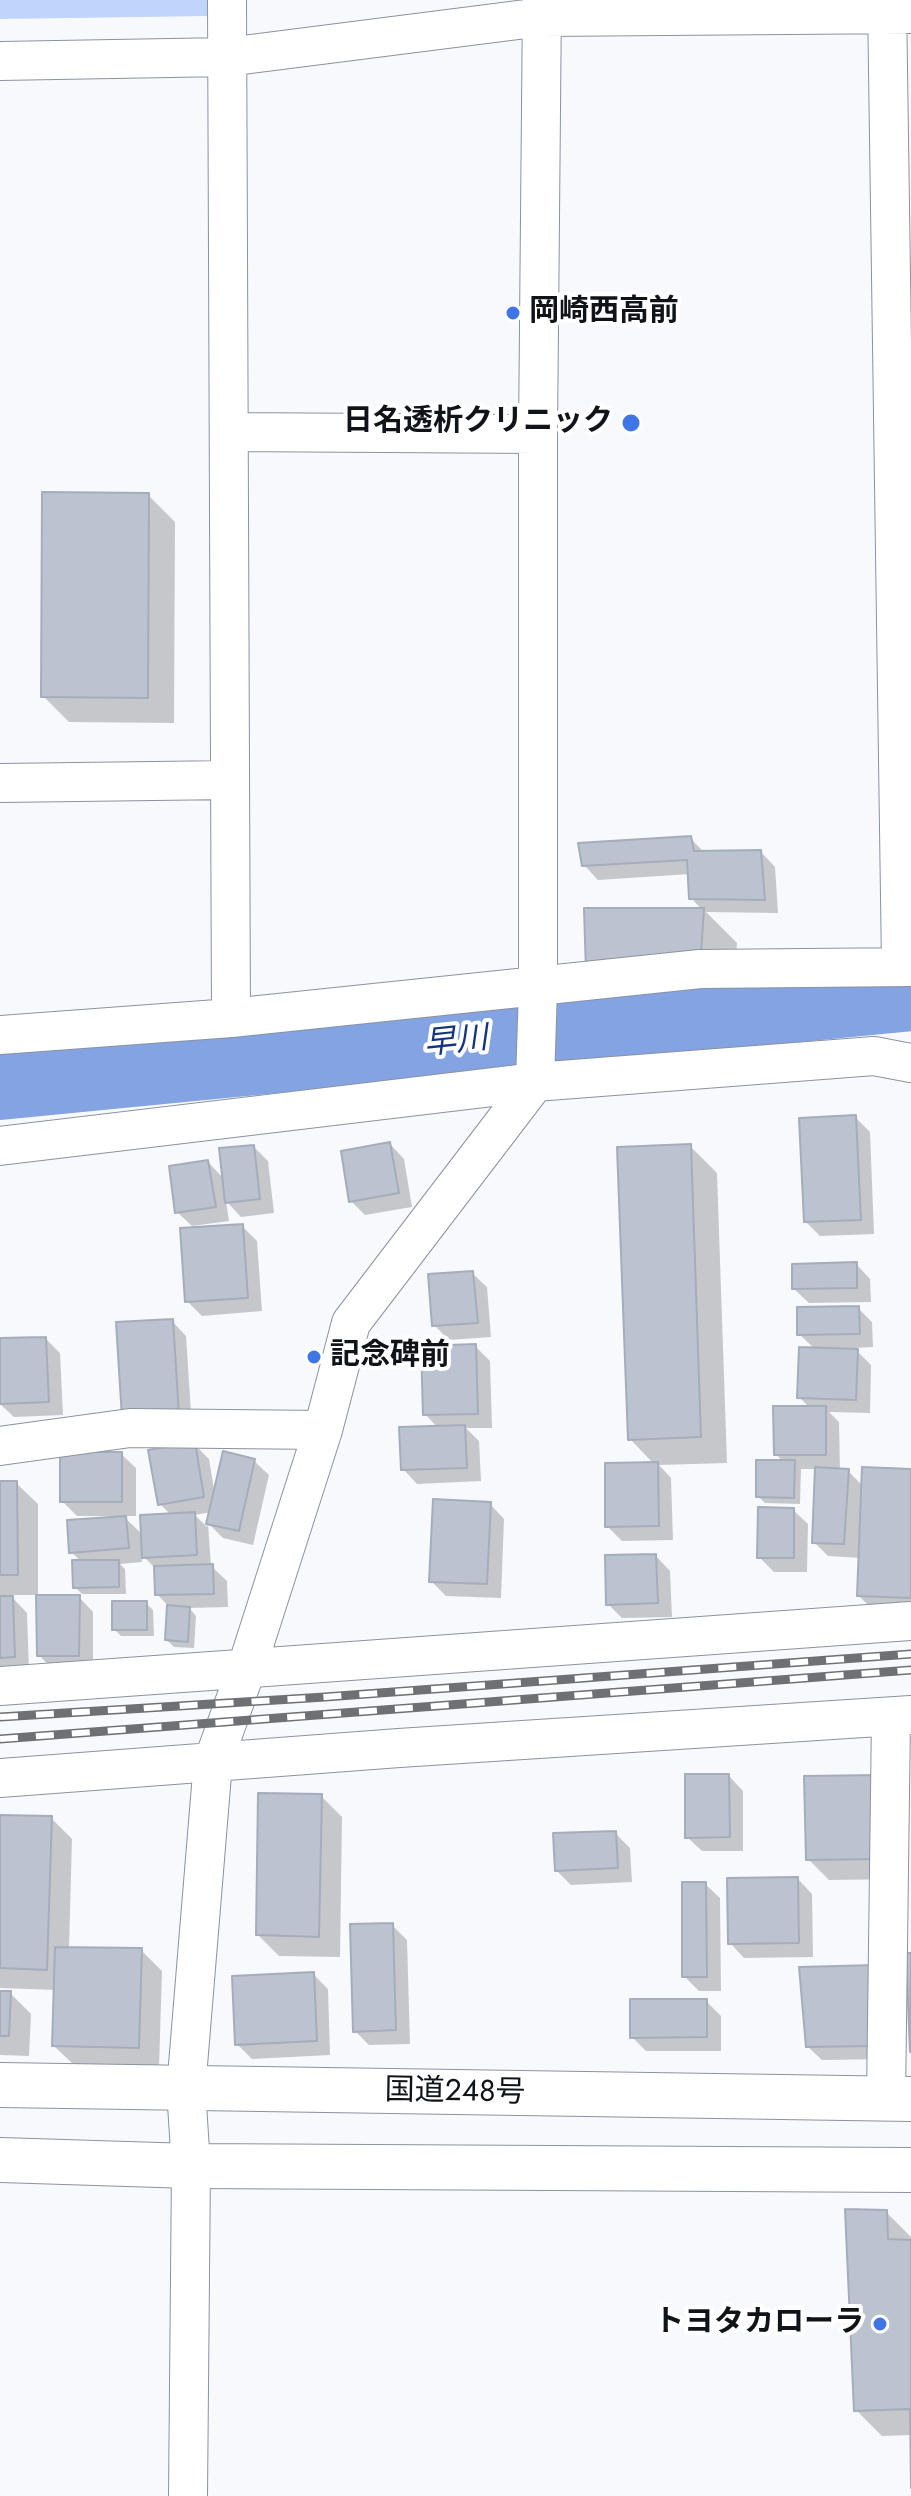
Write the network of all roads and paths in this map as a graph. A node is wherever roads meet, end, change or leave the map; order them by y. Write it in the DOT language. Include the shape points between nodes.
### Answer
graph roads {
  1 [pos="227,0"];
  2 [pos="542,8"];
  3 [pos="895,9"];
  4 [pos="227,57"];
  5 [pos="0,61"];
  6 [pos="901,317"];
  7 [pos="229,432"];
  8 [pos="538,434"];
  9 [pos="903,621"];
  10 [pos="230,780"];
  11 [pos="0,783"];
  12 [pos="906,966"];
  13 [pos="538,988"];
  14 [pos="231,1018"];
  15 [pos="0,1035"];
  16 [pos="911,1063"];
  17 [pos="535,1082"];
  18 [pos="0,1146"];
  19 [pos="323,1430"];
  20 [pos="0,1446"];
  21 [pos="911,1621"];
  22 [pos="246,1670"];
  23 [pos="0,1686"];
  24 [pos="901,1716"];
  25 [pos="213,1762"];
  26 [pos="0,1778"];
  27 [pos="0,2085"];
  28 [pos="186,2089"];
  29 [pos="898,2099"];
  30 [pos="0,2160"];
  31 [pos="191,2166"];
  32 [pos="911,2170"];
  33 [pos="188,2496"];
  1 -- 4 [label="street"];
  2 -- 3 [label="street"];
  2 -- 4 [label="street"];
  2 -- 8 [label="street"];
  3 -- 6 [label="street"];
  4 -- 5 [label="street"];
  4 -- 7 [label="street"];
  6 -- 9 [label="street"];
  7 -- 8 [label="street"];
  7 -- 10 [label="street"];
  8 -- 13 [label="street"];
  9 -- 12 [label="street"];
  10 -- 11 [label="street"];
  10 -- 14 [label="street"];
  12 -- 13 [label="street" via="700,969"];
  13 -- 14 [label="street"];
  13 -- 17 [label="street"];
  14 -- 15 [label="street"];
  16 -- 17 [label="street" via="874,1056"];
  17 -- 18 [label="street"];
  17 -- 19 [label="street" via="351,1323"];
  19 -- 20 [label="street" via="130,1428"];
  19 -- 22 [label="street"];
  21 -- 22 [label="street"];
  22 -- 23 [label="street"];
  22 -- 25 [label="street"];
  24 -- 25 [label="street"];
  24 -- 29 [label="street"];
  25 -- 26 [label="street"];
  25 -- 28 [label="street"];
  27 -- 28 [label="highway, 国道248号"];
  28 -- 29 [label="highway, 国道248号"];
  28 -- 31 [label="street"];
  30 -- 31 [label="highway"];
  31 -- 32 [label="highway"];
  31 -- 33 [label="street"];
}
